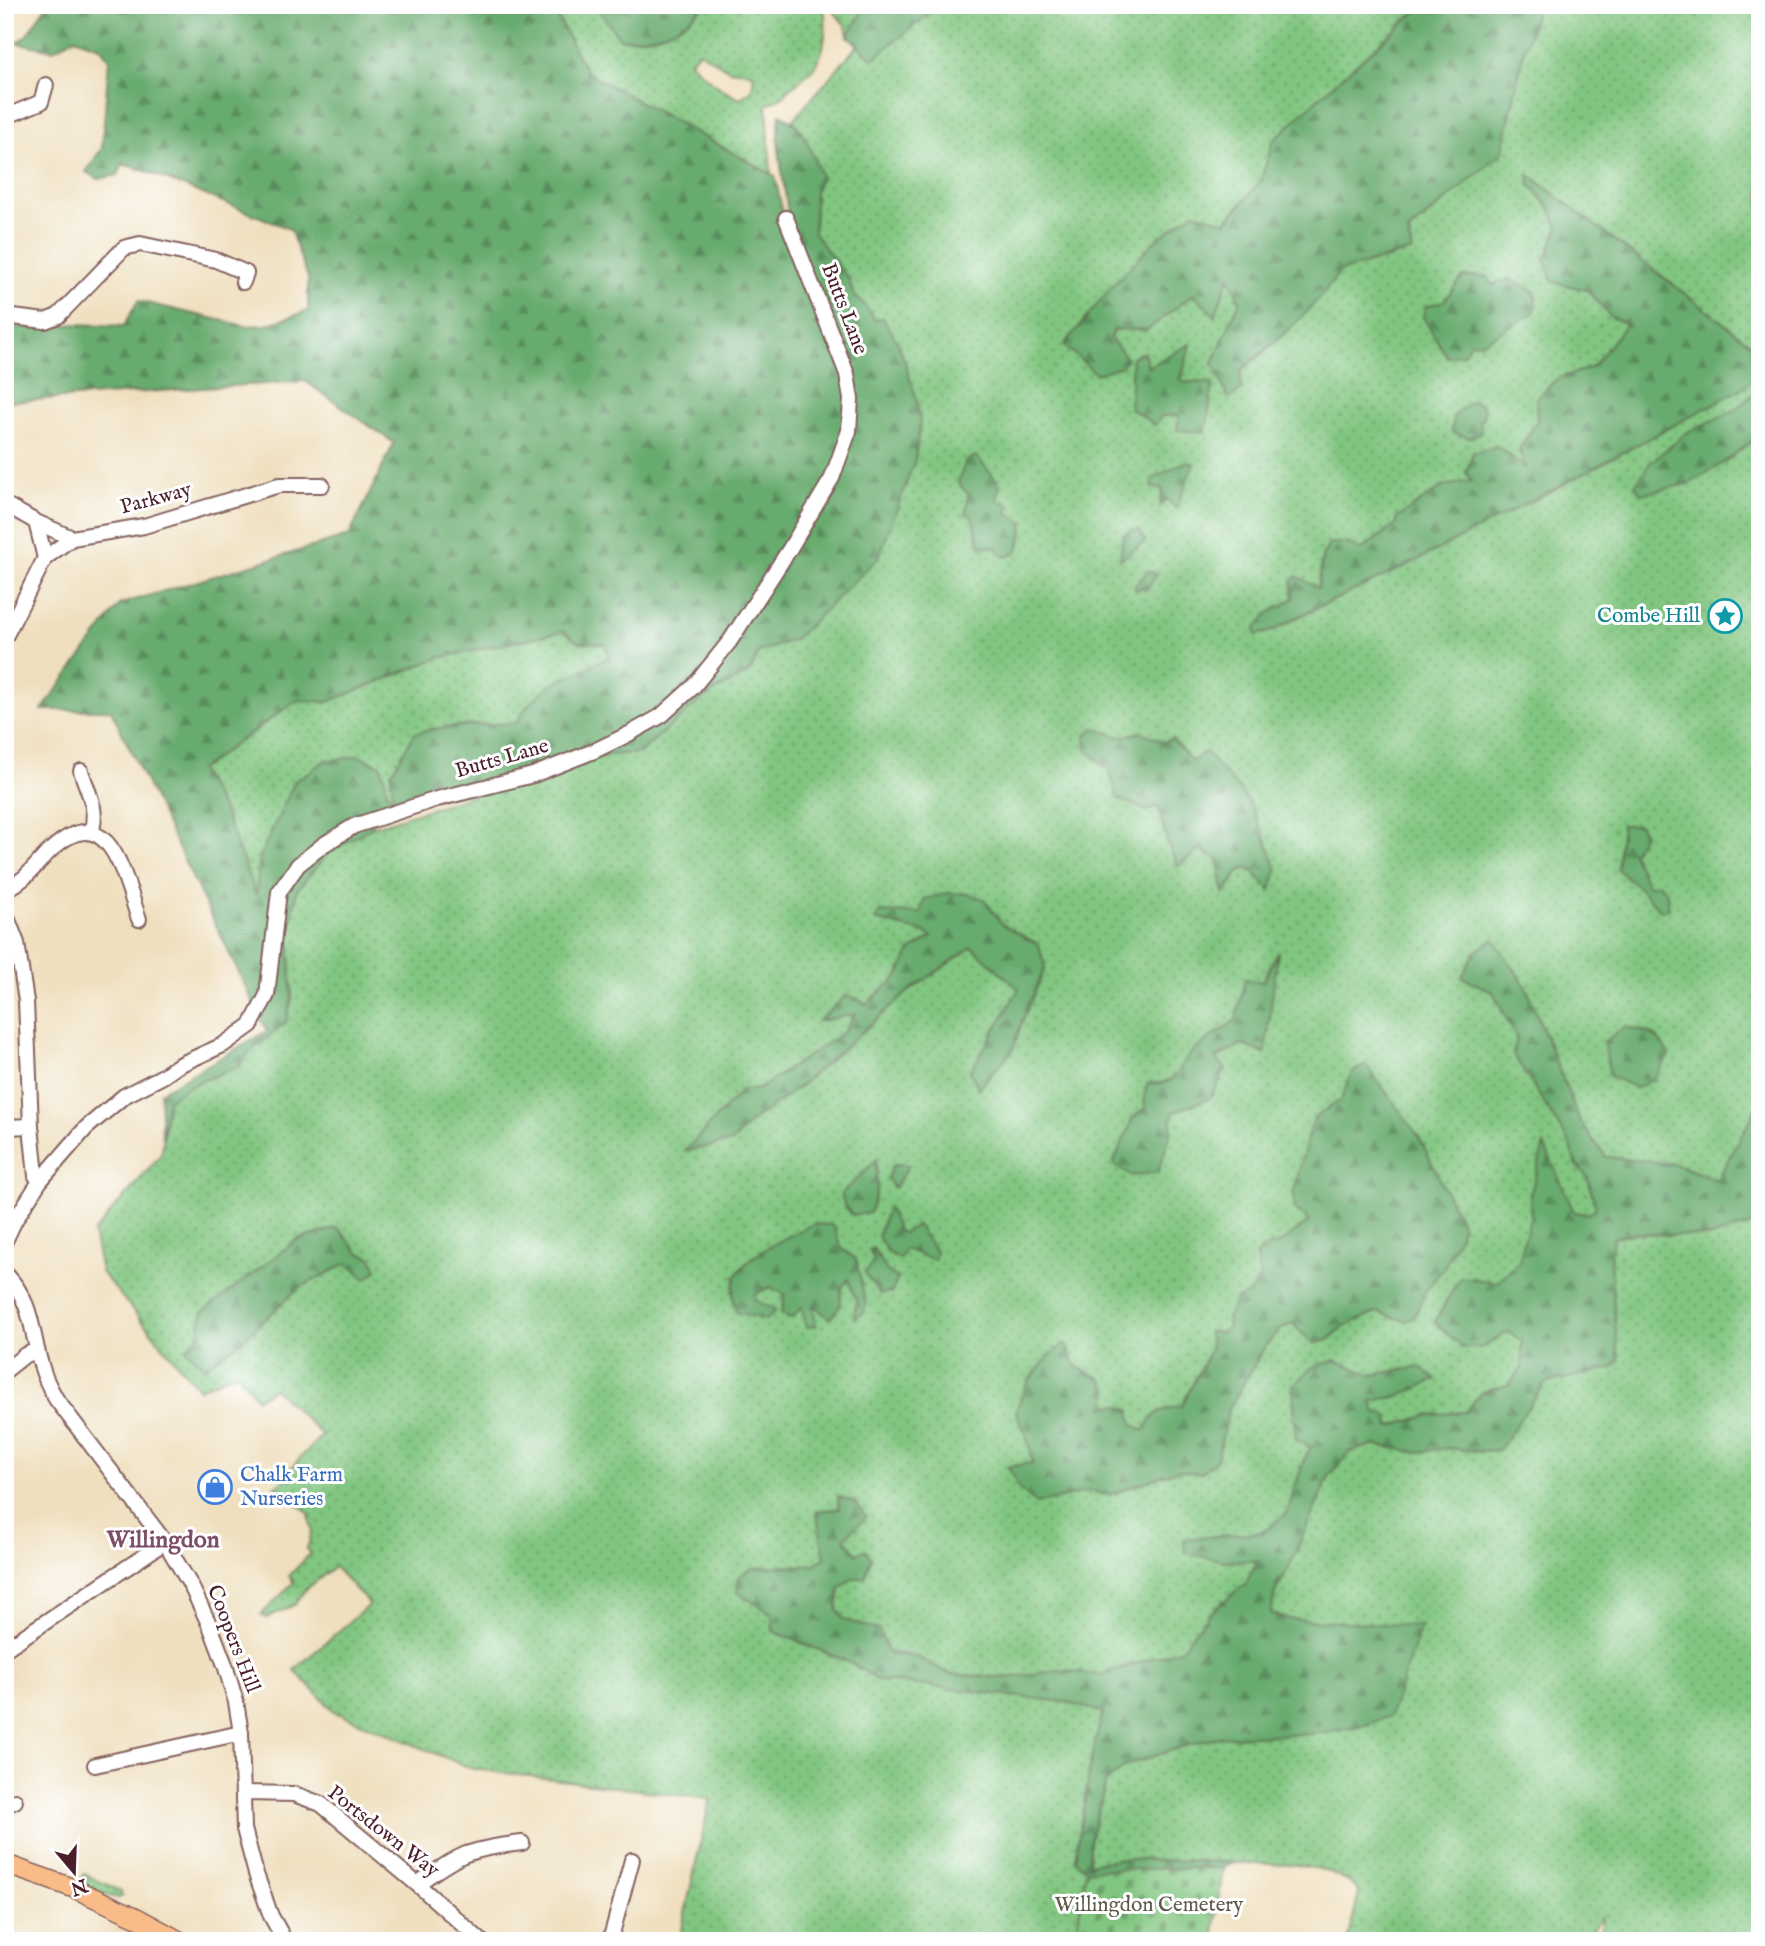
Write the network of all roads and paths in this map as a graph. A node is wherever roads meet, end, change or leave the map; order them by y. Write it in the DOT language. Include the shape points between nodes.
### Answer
graph roads {
  1 [pos="46,85"];
  2 [pos="5,117"];
  3 [pos="786,218"];
  4 [pos="243,282"];
  5 [pos="5,316"];
  6 [pos="322,485"];
  7 [pos="5,506"];
  8 [pos="36,522"];
  9 [pos="72,538"];
  10 [pos="45,558"];
  11 [pos="5,637"];
  12 [pos="81,771"];
  13 [pos="91,832"];
  14 [pos="5,890"];
  15 [pos="5,912"];
  16 [pos="139,919"];
  17 [pos="31,1126"];
  18 [pos="5,1127"];
  19 [pos="40,1181"];
  20 [pos="5,1241"];
  21 [pos="5,1273"];
  22 [pos="37,1351"];
  23 [pos="5,1370"];
  24 [pos="165,1542"];
  25 [pos="5,1649"];
  26 [pos="241,1733"];
  27 [pos="95,1765"];
  28 [pos="243,1793"];
  29 [pos="522,1843"];
  30 [pos="632,1860"];
  31 [pos="5,1864"];
  32 [pos="418,1884"];
  33 [pos="180,1941"];
  34 [pos="285,1941"];
  35 [pos="481,1941"];
  36 [pos="610,1941"];
  1 -- 2 [label="street" via="45,105"];
  3 -- 19 [label="street, Butts Lane" via="847,374 849,431 832,478 730,641 693,687 661,716 627,735 533,775 354,826 323,845 298,865 279,892 267,995 251,1025 223,1045 124,1096 86,1128"];
  4 -- 5 [label="street" via="246,272 216,260 140,244 124,248 58,316 45,321"];
  6 -- 9 [label="street, Parkway" via="279,485 144,526"];
  7 -- 8 [label="street"];
  8 -- 9 [label="street"];
  8 -- 10 [label="street"];
  9 -- 10 [label="street"];
  10 -- 11 [label="street"];
  12 -- 13 [label="street" via="94,809"];
  13 -- 14 [label="street" via="71,836 55,846 20,883"];
  13 -- 16 [label="street" via="113,850"];
  15 -- 17 [label="street" via="17,943 26,1001"];
  17 -- 18 [label="street"];
  17 -- 19 [label="street"];
  19 -- 20 [label="street, Butts Lane"];
  21 -- 22 [label="street, Coopers Hill" via="18,1286 30,1314"];
  22 -- 23 [label="street"];
  22 -- 24 [label="street, Coopers Hill" via="56,1399"];
  24 -- 25 [label="street"];
  24 -- 26 [label="street, Coopers Hill" via="211,1628 236,1702"];
  26 -- 27 [label="street"];
  26 -- 28 [label="street, Coopers Hill"];
  28 -- 32 [label="street, Portsdown Way" via="294,1794 321,1804"];
  28 -- 34 [label="street, Coopers Hill" via="244,1829 253,1863"];
  29 -- 32 [label="street" via="465,1854"];
  30 -- 36 [label="street"];
  31 -- 33 [label="main road" via="73,1888"];
  32 -- 35 [label="street, Portsdown Way"];
}
